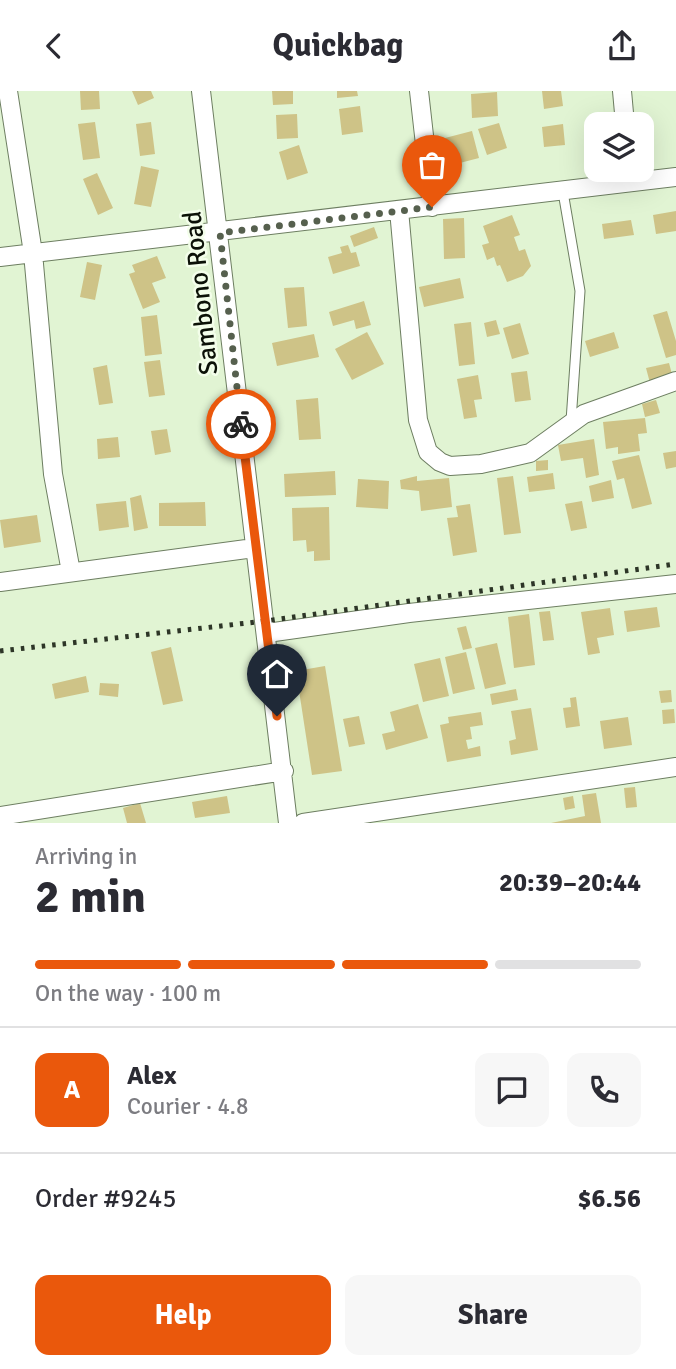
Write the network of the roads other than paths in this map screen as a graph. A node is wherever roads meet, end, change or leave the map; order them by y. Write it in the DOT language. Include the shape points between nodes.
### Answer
graph roads {
  1 [pos="8,91"];
  2 [pos="201,91"];
  3 [pos="419,91"];
  4 [pos="622,91"];
  5 [pos="624,112"];
  6 [pos="654,176"];
  7 [pos="676,177"];
  8 [pos="603,182"];
  9 [pos="563,192"];
  10 [pos="432,207"];
  11 [pos="399,210"];
  12 [pos="220,233"];
  13 [pos="33,253"];
  14 [pos="0,257"];
  15 [pos="676,381"];
  16 [pos="571,421"];
  17 [pos="254,548"];
  18 [pos="71,572"];
  19 [pos="0,582"];
  20 [pos="676,584"];
  21 [pos="267,633"];
  22 [pos="676,767"];
  23 [pos="284,771"];
  24 [pos="381,812"];
  25 [pos="0,816"];
  26 [pos="39,817"];
  27 [pos="288,823"];
  28 [pos="303,823"];
  29 [pos="402,823"];
  1 -- 13 [label="street"];
  2 -- 12 [label="street, Sambono Road"];
  3 -- 10 [label="street"];
  4 -- 5 [label="street"];
  6 -- 7 [label="street"];
  8 -- 9 [label="street"];
  9 -- 10 [label="street"];
  9 -- 16 [label="lane" via="580,291"];
  10 -- 11 [label="street"];
  11 -- 12 [label="street"];
  11 -- 16 [label="street" via="418,420 428,452 450,466 506,459 540,449"];
  12 -- 13 [label="street"];
  12 -- 17 [label="street, Sambono Road"];
  13 -- 14 [label="street"];
  13 -- 18 [label="street" via="53,474"];
  15 -- 16 [label="street"];
  17 -- 18 [label="street"];
  17 -- 21 [label="street, Sambono Road"];
  18 -- 19 [label="street"];
  20 -- 21 [label="street"];
  21 -- 23 [label="street, Sambono Road"];
  22 -- 24 [label="street"];
  23 -- 26 [label="street"];
  23 -- 27 [label="street, Sambono Road"];
  24 -- 28 [label="street"];
  24 -- 29 [label="street"];
  25 -- 26 [label="street"];
}
